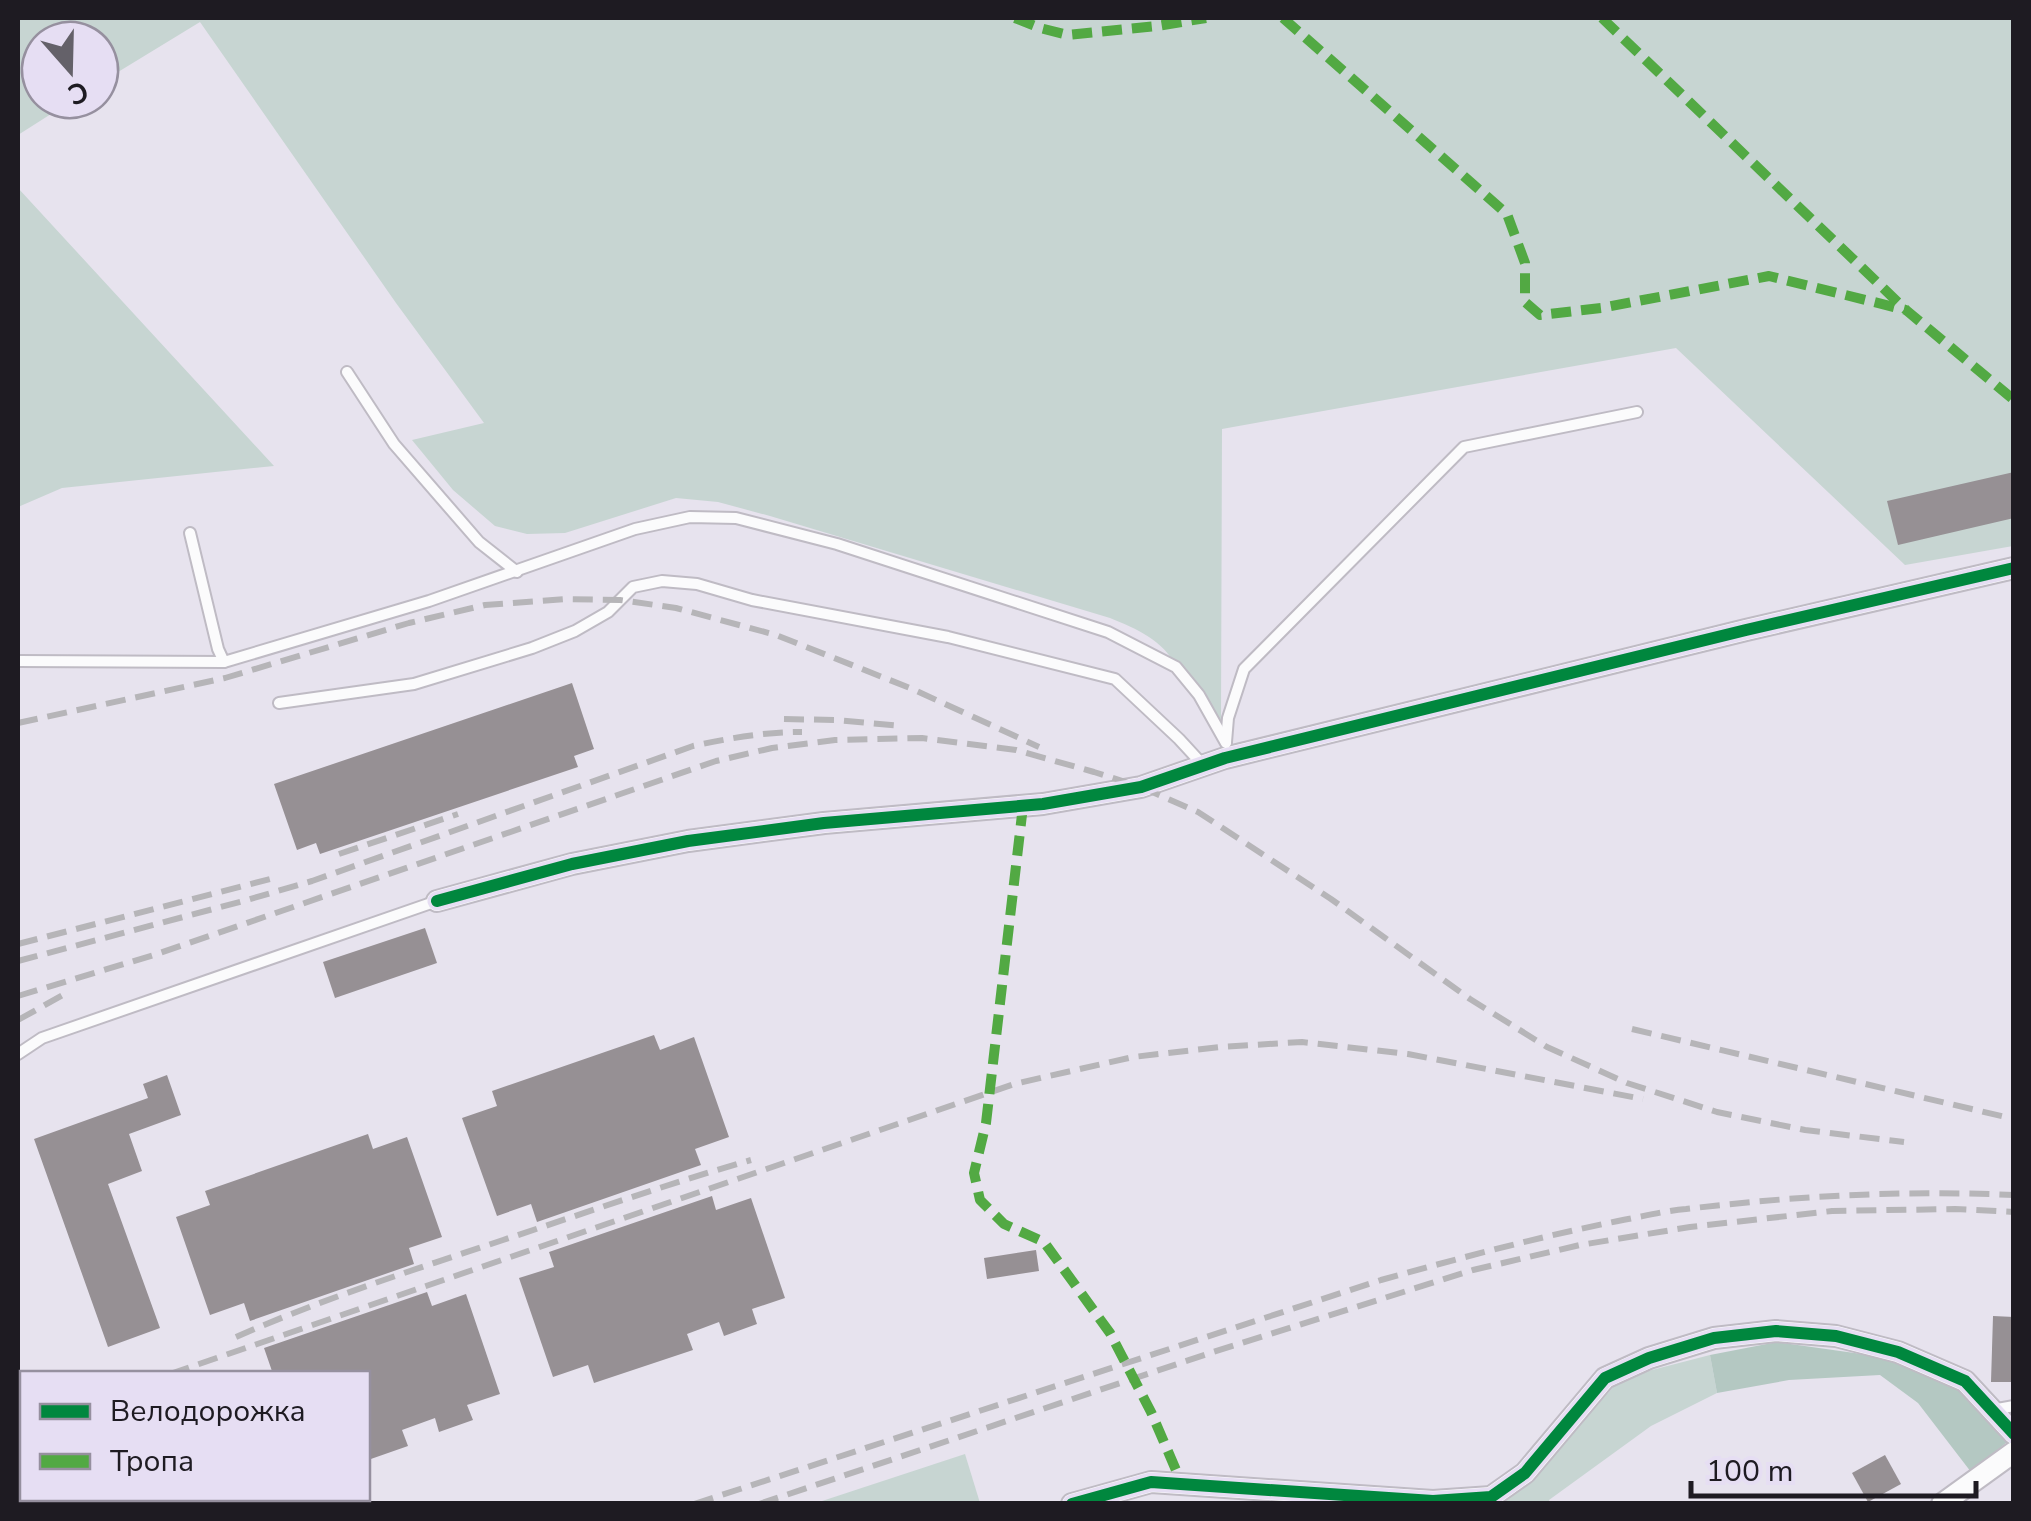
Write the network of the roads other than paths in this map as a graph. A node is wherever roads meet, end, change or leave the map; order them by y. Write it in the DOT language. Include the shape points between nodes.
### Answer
graph roads {
  1 [pos="346,372"];
  2 [pos="1636,412"];
  3 [pos="190,534"];
  4 [pos="2014,568"];
  5 [pos="517,572"];
  6 [pos="19,661"];
  7 [pos="224,662"];
  8 [pos="279,704"];
  9 [pos="1226,751"];
  10 [pos="1202,764"];
  11 [pos="437,902"];
  12 [pos="18,1054"];
  13 [pos="2014,1406"];
  14 [pos="1992,1410"];
  15 [pos="2014,1434"];
  16 [pos="2014,1452"];
  17 [pos="1072,1504"];
  18 [pos="1942,1504"];
  1 -- 5 [label="lane" via="394,444 480,542"];
  2 -- 9 [label="lane" via="1464,447 1244,669 1228,718"];
  3 -- 7 [label="lane"];
  4 -- 9 [label="street"];
  5 -- 7 [label="lane"];
  5 -- 9 [label="lane" via="634,528 690,516 736,518 838,544 1108,632 1176,667 1199,695"];
  6 -- 7 [label="lane"];
  8 -- 10 [label="lane" via="414,684 532,648 575,632 633,588 662,581 948,637 1114,679"];
  9 -- 10 [label="street"];
  10 -- 11 [label="street" via="1140,787 1043,804 688,841 572,864"];
  11 -- 12 [label="lane" via="42,1038"];
  13 -- 14 [label="lane"];
  14 -- 15 [label="street"];
  14 -- 17 [label="street" via="1964,1381 1898,1352 1836,1336 1776,1331 1714,1338 1605,1378 1525,1473 1491,1497 1433,1500 1151,1482"];
  16 -- 18 [label="street"];
}
